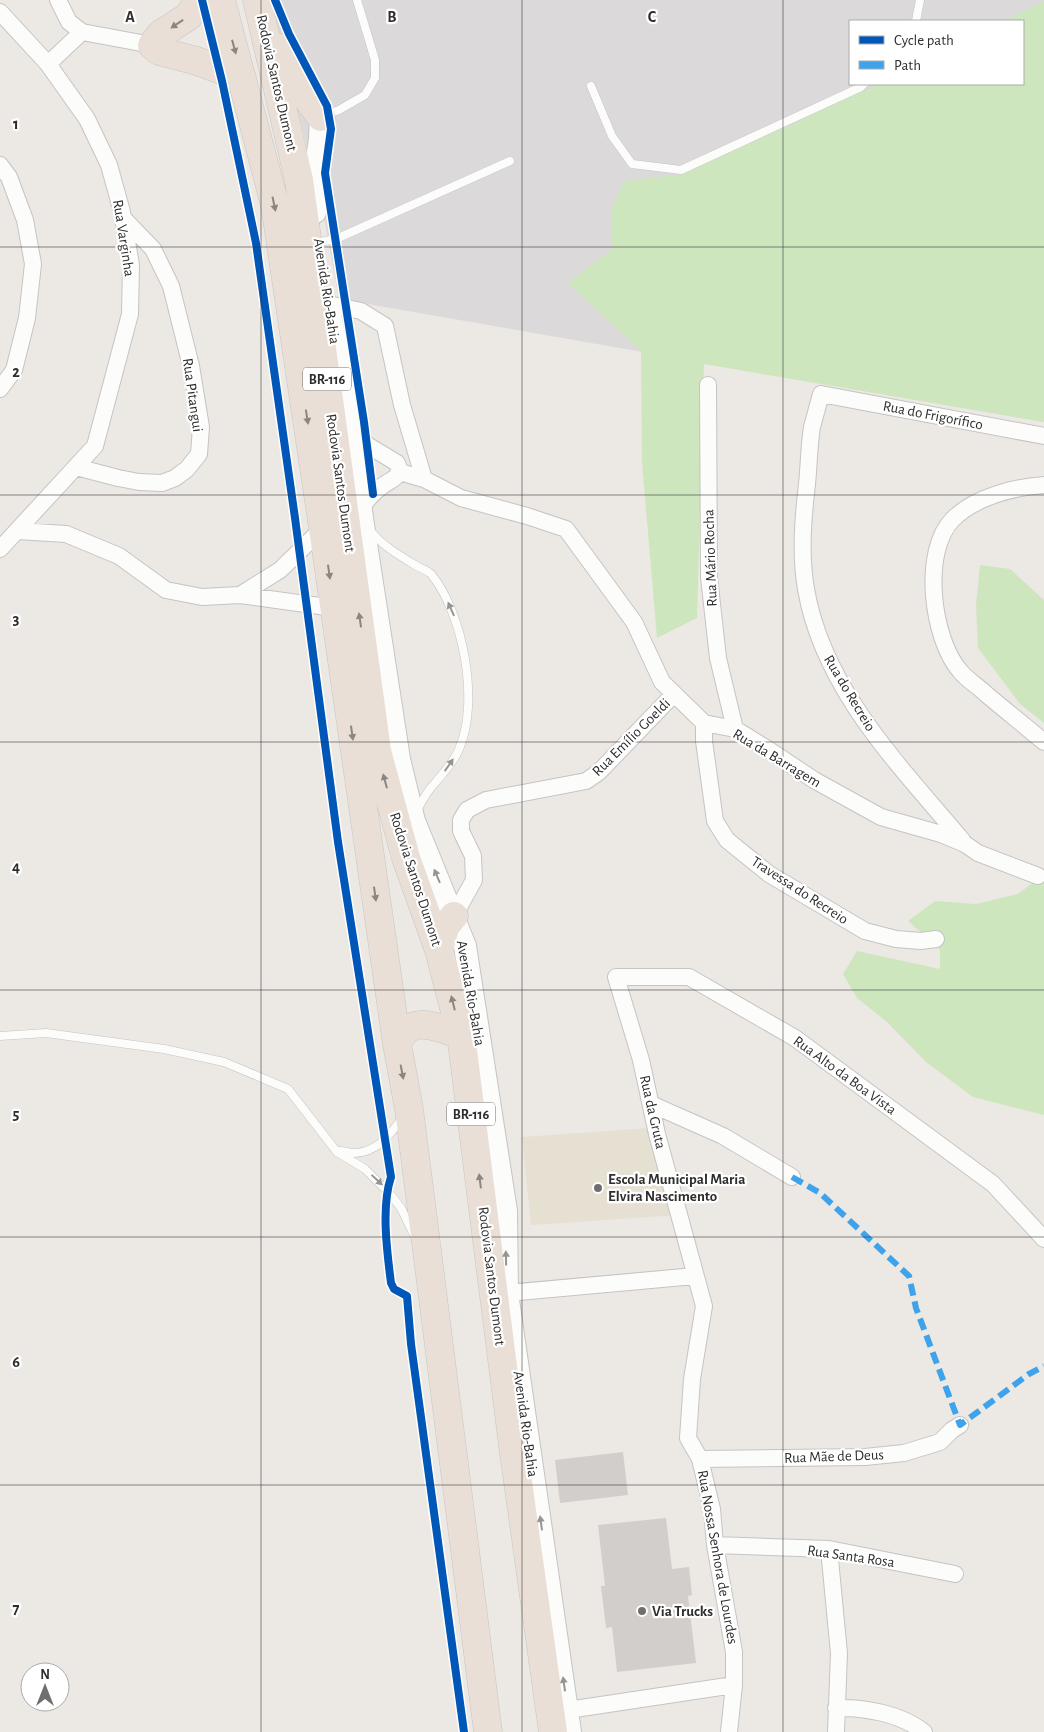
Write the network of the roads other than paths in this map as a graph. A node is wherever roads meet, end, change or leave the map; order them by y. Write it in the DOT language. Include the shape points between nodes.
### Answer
graph roads {
  1 [pos="58,0"];
  2 [pos="198,0"];
  3 [pos="221,0"];
  4 [pos="357,0"];
  5 [pos="920,0"];
  6 [pos="258,5"];
  7 [pos="0,12"];
  8 [pos="916,20"];
  9 [pos="82,32"];
  10 [pos="152,45"];
  11 [pos="48,64"];
  12 [pos="242,78"];
  13 [pos="863,85"];
  14 [pos="591,86"];
  15 [pos="320,117"];
  16 [pos="510,161"];
  17 [pos="0,165"];
  18 [pos="123,218"];
  19 [pos="315,248"];
  20 [pos="322,303"];
  21 [pos="708,385"];
  22 [pos="0,389"];
  23 [pos="821,394"];
  24 [pos="351,429"];
  25 [pos="1044,436"];
  26 [pos="76,467"];
  27 [pos="400,472"];
  28 [pos="424,479"];
  29 [pos="1044,485"];
  30 [pos="362,513"];
  31 [pos="323,528"];
  32 [pos="18,531"];
  33 [pos="0,549"];
  34 [pos="240,596"];
  35 [pos="334,608"];
  36 [pos="674,694"];
  37 [pos="704,723"];
  38 [pos="735,729"];
  39 [pos="1044,742"];
  40 [pos="414,821"];
  41 [pos="965,844"];
  42 [pos="1038,876"];
  43 [pos="454,916"];
  44 [pos="936,939"];
  45 [pos="439,950"];
  46 [pos="616,977"];
  47 [pos="0,1036"];
  48 [pos="397,1044"];
  49 [pos="469,1048"];
  50 [pos="651,1104"];
  51 [pos="409,1109"];
  52 [pos="337,1152"];
  53 [pos="792,1177"];
  54 [pos="415,1239"];
  55 [pos="1044,1239"];
  56 [pos="418,1248"];
  57 [pos="696,1276"];
  58 [pos="431,1292"];
  59 [pos="507,1293"];
  60 [pos="960,1425"];
  61 [pos="700,1460"];
  62 [pos="715,1545"];
  63 [pos="829,1549"];
  64 [pos="955,1574"];
  65 [pos="555,1620"];
  66 [pos="545,1666"];
  67 [pos="734,1686"];
  68 [pos="836,1708"];
  69 [pos="564,1725"];
  70 [pos="488,1732"];
  71 [pos="729,1732"];
  72 [pos="836,1732"];
  73 [pos="924,1732"];
  1 -- 9 [label="street" via="69,22"];
  2 -- 10 [label="highway, one-way" via="189,16 161,34"];
  3 -- 12 [label="highway, Rodovia Santos Dumont / BR-116, one-way"];
  4 -- 15 [label="lane" via="375,60 375,78 365,95"];
  5 -- 8 [label="lane"];
  6 -- 15 [label="highway" via="274,43"];
  6 -- 19 [label="highway, Rodovia Santos Dumont / BR-116"];
  7 -- 11 [label="street, Rua Varginha"];
  9 -- 10 [label="street"];
  9 -- 11 [label="street"];
  10 -- 12 [label="highway" via="159,51"];
  11 -- 18 [label="street, Rua Varginha" via="87,119 109,165"];
  12 -- 31 [label="highway, Rodovia Santos Dumont / BR-116, one-way" via="275,205"];
  13 -- 14 [label="lane" via="681,170 632,164 612,136"];
  15 -- 19 [label="street, Avenida Rio-Bahia" via="312,192"];
  16 -- 19 [label="lane"];
  17 -- 22 [label="street" via="9,177 25,220 33,264 27,318 14,370"];
  18 -- 26 [label="street, Rua Varginha" via="130,265 130,314 95,446"];
  18 -- 26 [label="street, Rua Pitangui" via="153,249 172,286 194,383 201,427 199,454 188,469 162,483 118,478"];
  19 -- 20 [label="highway, Rodovia Santos Dumont / BR-116"];
  20 -- 24 [label="street, Avenida Rio-Bahia"];
  20 -- 28 [label="street" via="361,310 385,326 402,405"];
  45 -- 20 [label="highway, Rodovia Santos Dumont / BR-116, one-way" via="406,858 378,751"];
  21 -- 38 [label="street, Rua Mário Rocha" via="709,577 718,658"];
  23 -- 25 [label="street, Rua do Frigorífico"];
  23 -- 41 [label="street, Rua do Recreio" via="812,429 803,525 806,590 814,621 846,692 881,744"];
  24 -- 27 [label="street" via="364,443 397,463"];
  24 -- 30 [label="street, Avenida Rio-Bahia"];
  26 -- 32 [label="street, Rua Varginha"];
  27 -- 28 [label="street"];
  27 -- 30 [label="street" via="373,494"];
  28 -- 36 [label="street" via="461,498 566,529 634,622 662,682"];
  29 -- 39 [label="street" via="997,494 970,506 953,519 943,534 936,556 933,593 943,638 960,672"];
  30 -- 40 [label="street, Avenida Rio-Bahia" via="399,759"];
  40 -- 30 [label="lane, one-way" via="421,802 460,748 468,689 464,648 451,608 430,572 389,548 373,534"];
  31 -- 34 [label="street" via="280,570"];
  31 -- 35 [label="highway, Rodovia Santos Dumont / BR-116, one-way"];
  32 -- 33 [label="street, Rua Varginha"];
  32 -- 34 [label="street" via="66,534 119,556 166,590 202,597"];
  34 -- 35 [label="street"];
  35 -- 48 [label="highway, Rodovia Santos Dumont / BR-116, one-way"];
  36 -- 37 [label="street"];
  36 -- 43 [label="street, Rua Emílio Goeldi" via="600,772 586,781 486,800 467,810 461,820 461,830 473,856 474,880"];
  37 -- 38 [label="street, Rua da Barragem"];
  37 -- 44 [label="street, Travessa do Recreio" via="715,821 727,840 769,874 865,931 896,939"];
  38 -- 41 [label="street, Rua da Barragem" via="814,780 881,817"];
  43 -- 40 [label="street, Avenida Rio-Bahia, one-way"];
  41 -- 42 [label="street, Rua da Barragem" via="978,853"];
  43 -- 45 [label="highway" via="444,927"];
  43 -- 49 [label="street, Avenida Rio-Bahia" via="465,946"];
  49 -- 45 [label="highway, Rodovia Santos Dumont / BR-116, one-way"];
  46 -- 50 [label="street, Rua da Gruta"];
  46 -- 55 [label="street, Rua Alto da Boa Vista" via="689,977 795,1038 993,1184"];
  47 -- 52 [label="lane" via="46,1033 164,1049 224,1062 288,1089"];
  48 -- 49 [label="highway" via="401,1034 414,1024 433,1026"];
  48 -- 51 [label="highway, Rodovia Santos Dumont / BR-116, one-way"];
  59 -- 49 [label="street, Avenida Rio-Bahia, one-way" via="506,1210"];
  66 -- 49 [label="highway, Rodovia Santos Dumont / BR-116, one-way" via="513,1446"];
  50 -- 53 [label="street" via="723,1136"];
  50 -- 57 [label="street, Rua da Gruta"];
  51 -- 52 [label="lane" via="389,1136 372,1148 352,1153"];
  51 -- 58 [label="highway, Rodovia Santos Dumont / BR-116"];
  52 -- 54 [label="lane, one-way" via="365,1169 387,1190 401,1208"];
  56 -- 58 [label="lane"];
  57 -- 59 [label="street"];
  57 -- 61 [label="street, Rua da Gruta" via="704,1306 692,1379 688,1438"];
  58 -- 70 [label="highway, Rodovia Santos Dumont / BR-116"];
  65 -- 59 [label="street, Avenida Rio-Bahia, one-way"];
  60 -- 61 [label="street, Rua Mãe de Deus" via="940,1442 904,1453 865,1457"];
  61 -- 62 [label="street, Rua Nossa Senhora de Lourdes" via="712,1509"];
  62 -- 63 [label="street, Rua Santa Rosa"];
  62 -- 67 [label="street, Rua Nossa Senhora de Lourdes" via="734,1652"];
  63 -- 64 [label="street, Rua Santa Rosa"];
  63 -- 68 [label="street" via="839,1653"];
  65 -- 66 [label="highway"];
  69 -- 65 [label="street, Avenida Rio-Bahia, one-way"];
  66 -- 69 [label="highway, Rodovia Santos Dumont / BR-116"];
  67 -- 69 [label="street"];
  67 -- 71 [label="street, Rua Nossa Senhora de Lourdes"];
  68 -- 72 [label="street"];
  68 -- 73 [label="street" via="887,1715 915,1725"];
}
